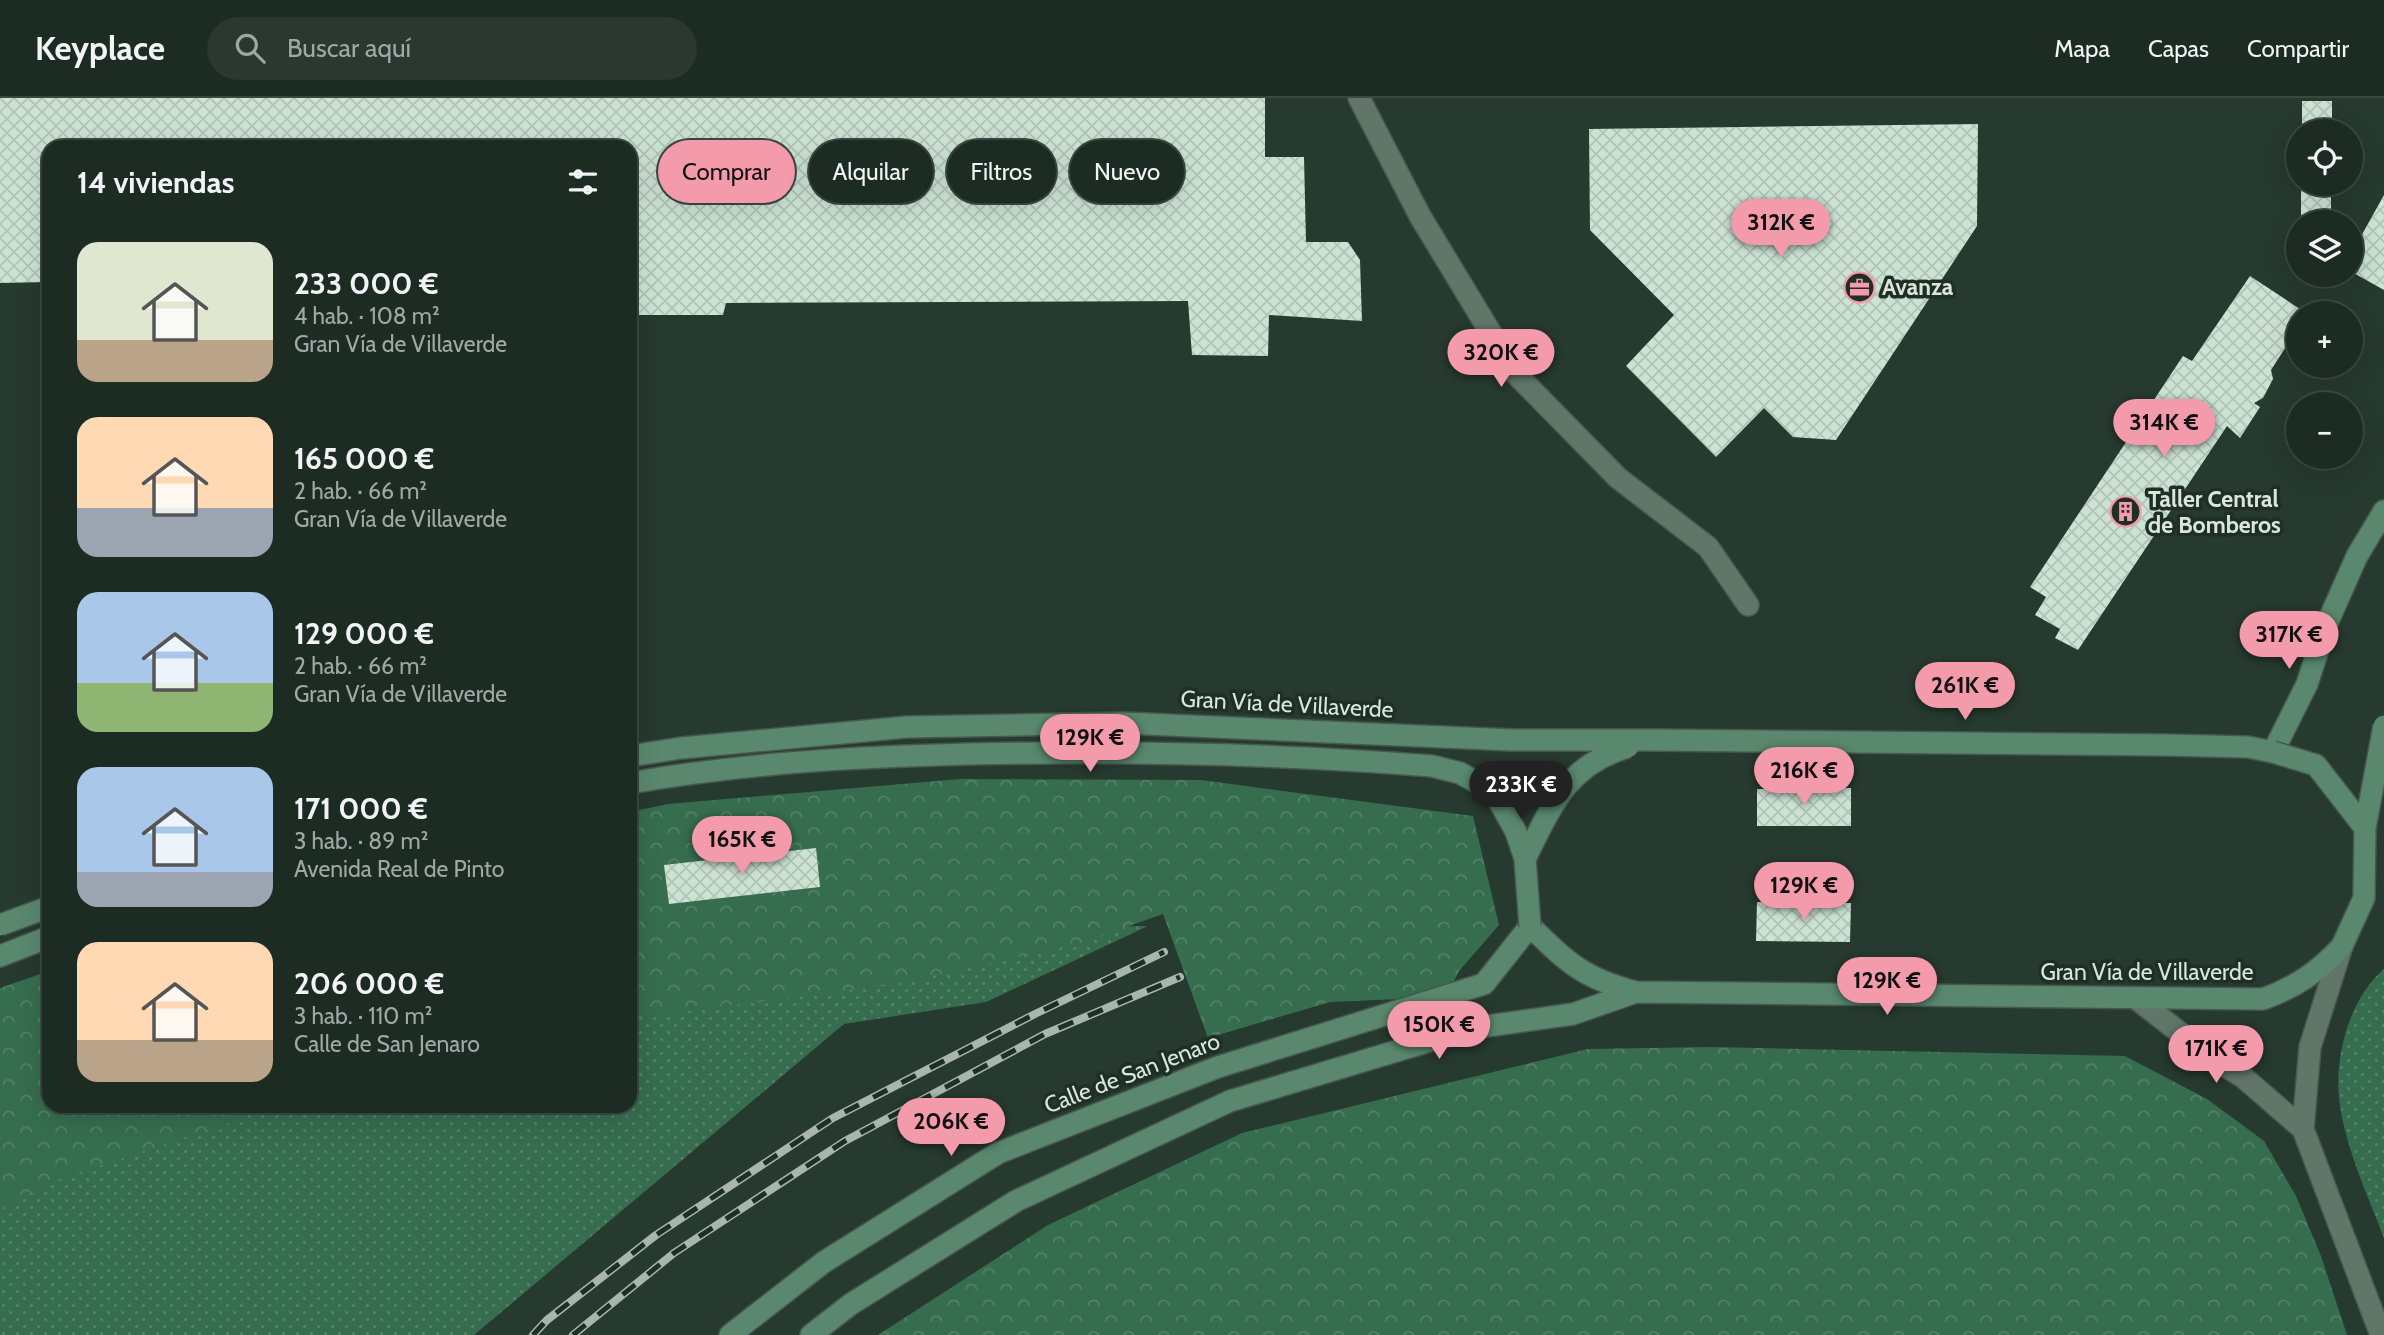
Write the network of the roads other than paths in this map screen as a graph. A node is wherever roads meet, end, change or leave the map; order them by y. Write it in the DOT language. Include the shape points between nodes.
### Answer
graph roads {
  1 [pos="1359,98"];
  2 [pos="2384,511"];
  3 [pos="1748,605"];
  4 [pos="2384,726"];
  5 [pos="1650,740"];
  6 [pos="2273,752"];
  7 [pos="637,755"];
  8 [pos="637,782"];
  9 [pos="2365,828"];
  10 [pos="1525,859"];
  11 [pos="42,909"];
  12 [pos="0,925"];
  13 [pos="1530,926"];
  14 [pos="42,940"];
  15 [pos="2342,946"];
  16 [pos="0,956"];
  17 [pos="1636,992"];
  18 [pos="2138,1000"];
  19 [pos="2302,1129"];
  20 [pos="730,1335"];
  21 [pos="811,1335"];
  22 [pos="2381,1335"];
  1 -- 3 [label="street" via="1420,216 1515,373 1618,478 1708,547"];
  2 -- 6 [label="street" via="2357,556 2307,684"];
  4 -- 9 [label="street, bridge"];
  5 -- 6 [label="street, Gran Vía de Villaverde" via="2166,745"];
  5 -- 7 [label="street, Gran Vía de Villaverde, bridge" via="1512,740 1109,723 907,727"];
  5 -- 10 [label="street, Gran Vía de Villaverde, bridge" via="1600,755 1577,774 1554,802"];
  6 -- 9 [label="street, Gran Vía de Villaverde, bridge" via="2316,765"];
  8 -- 10 [label="street, bridge" via="826,760 972,753 1148,752 1432,766 1461,773 1494,792"];
  9 -- 15 [label="street, Gran Vía de Villaverde, bridge" via="2364,898"];
  10 -- 13 [label="street, bridge"];
  11 -- 12 [label="street, bridge"];
  13 -- 17 [label="street, Gran Vía de Villaverde" via="1574,968 1602,983"];
  13 -- 20 [label="street, Calle de San Jenaro" via="1484,984 1218,1067 998,1153 824,1262"];
  14 -- 16 [label="street"];
  15 -- 18 [label="street, Gran Vía de Villaverde" via="2318,973 2263,999"];
  15 -- 19 [label="street" via="2310,1047"];
  17 -- 18 [label="street, Gran Vía de Villaverde"];
  17 -- 21 [label="street" via="1573,1014 1473,1028 1230,1101 1016,1201 851,1304"];
  18 -- 19 [label="street" via="2243,1077"];
  19 -- 22 [label="street"];
}
